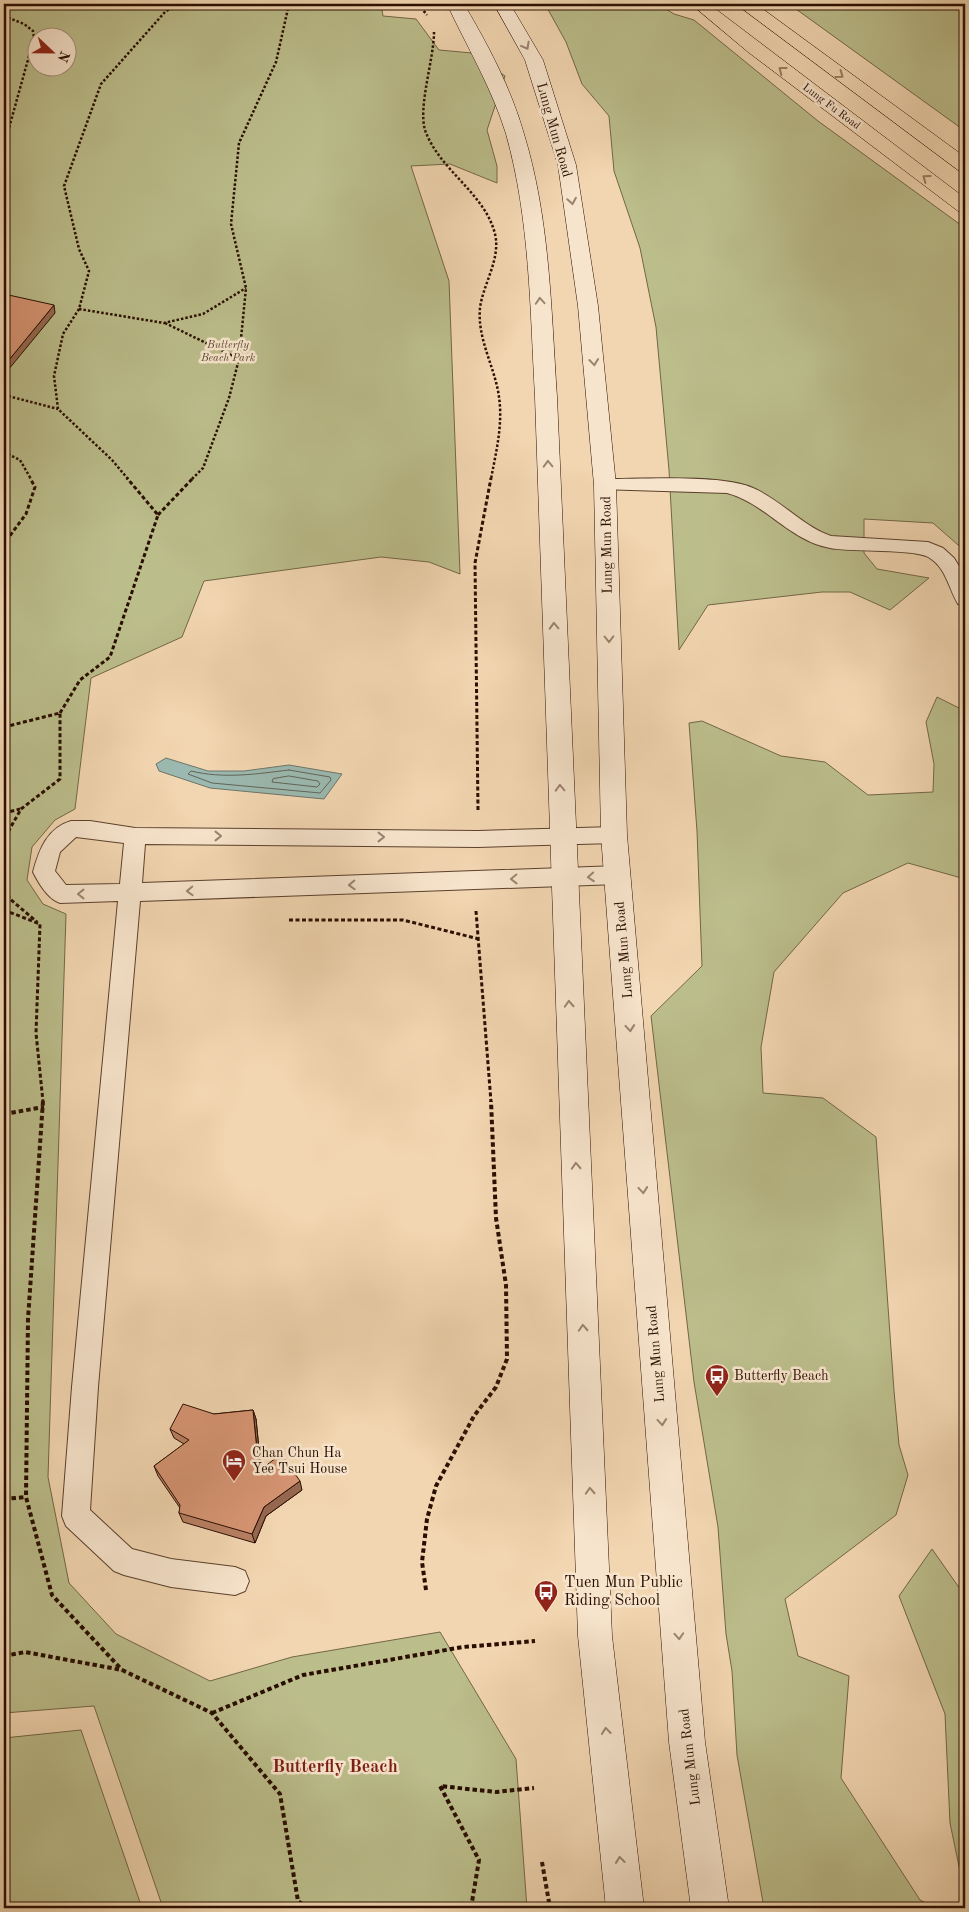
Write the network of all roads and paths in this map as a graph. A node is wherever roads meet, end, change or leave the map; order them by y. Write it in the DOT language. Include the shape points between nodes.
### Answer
graph roads {
  1 [pos="177,4"];
  2 [pos="289,4"];
  3 [pos="418,4"];
  4 [pos="455,4"];
  5 [pos="502,4"];
  6 [pos="699,4"];
  7 [pos="745,4"];
  8 [pos="4,16"];
  9 [pos="431,22"];
  10 [pos="434,28"];
  11 [pos="4,146"];
  12 [pos="965,166"];
  13 [pos="965,207"];
  14 [pos="246,288"];
  15 [pos="79,309"];
  16 [pos="164,323"];
  17 [pos="239,359"];
  18 [pos="5,395"];
  19 [pos="4,399"];
  20 [pos="58,409"];
  21 [pos="4,452"];
  22 [pos="605,485"];
  23 [pos="158,515"];
  24 [pos="4,566"];
  25 [pos="965,599"];
  26 [pos="60,713"];
  27 [pos="4,727"];
  28 [pos="21,809"];
  29 [pos="4,814"];
  30 [pos="614,835"];
  31 [pos="135,836"];
  32 [pos="562,837"];
  33 [pos="478,838"];
  34 [pos="4,839"];
  35 [pos="618,875"];
  36 [pos="563,879"];
  37 [pos="473,880"];
  38 [pos="4,889"];
  39 [pos="130,893"];
  40 [pos="4,910"];
  41 [pos="285,920"];
  42 [pos="40,924"];
  43 [pos="479,939"];
  44 [pos="44,1107"];
  45 [pos="4,1114"];
  46 [pos="26,1497"];
  47 [pos="4,1498"];
  48 [pos="234,1581"];
  49 [pos="426,1590"];
  50 [pos="535,1641"];
  51 [pos="4,1656"];
  52 [pos="122,1670"];
  53 [pos="212,1713"];
  54 [pos="534,1788"];
  55 [pos="542,1862"];
  56 [pos="308,1908"];
  57 [pos="471,1908"];
  58 [pos="550,1908"];
  59 [pos="625,1908"];
  60 [pos="710,1908"];
  1 -- 15 [label="path" via="165,12 102,84 64,186 89,271"];
  2 -- 14 [label="path" via="276,62 239,143 230,224"];
  3 -- 9 [label="path"];
  32 -- 4 [label="main road, one-way" via="546,397 537,258 524,173 514,134 485,60"];
  5 -- 22 [label="main road, Lung Mun Road, one-way" via="534,60 567,165 588,306"];
  13 -- 6 [label="main road, Lung Fu Road, one-way"];
  7 -- 12 [label="main road, one-way"];
  8 -- 11 [label="path" via="24,24 33,31 34,38"];
  10 -- 33 [label="path" via="434,48 424,106 425,129 437,152 487,215 494,235 494,258 480,307 482,337 499,395 500,426 476,563"];
  14 -- 16 [label="path" via="202,314"];
  14 -- 17 [label="path"];
  15 -- 16 [label="path"];
  15 -- 20 [label="path" via="64,334 54,376"];
  16 -- 17 [label="path"];
  17 -- 23 [label="path" via="229,398 203,468"];
  18 -- 19 [label="path"];
  18 -- 20 [label="path"];
  20 -- 23 [label="path" via="112,460"];
  21 -- 24 [label="path" via="20,460 35,487 26,514 6,541 8,560"];
  22 -- 25 [label="lane" via="727,487 747,492 812,536 830,542 928,549 940,554 952,566"];
  22 -- 30 [label="main road, Lung Mun Road, one-way"];
  23 -- 26 [label="path" via="110,657 80,680"];
  26 -- 27 [label="path"];
  26 -- 28 [label="path" via="60,778"];
  28 -- 29 [label="path"];
  28 -- 34 [label="path"];
  30 -- 32 [label="lane"];
  30 -- 35 [label="main road, Lung Mun Road"];
  31 -- 33 [label="lane, one-way"];
  31 -- 39 [label="lane"];
  39 -- 31 [label="lane, one-way" via="60,894 44,872 50,848 71,829"];
  32 -- 33 [label="lane"];
  32 -- 36 [label="main road"];
  35 -- 36 [label="lane, one-way"];
  35 -- 60 [label="main road, Lung Mun Road, one-way" via="687,1742"];
  36 -- 37 [label="lane, one-way"];
  59 -- 36 [label="main road, one-way" via="595,1636"];
  37 -- 39 [label="lane, one-way"];
  37 -- 43 [label="path"];
  38 -- 42 [label="path" via="10,899"];
  39 -- 48 [label="lane" via="76,1516 124,1561 171,1573"];
  40 -- 42 [label="path"];
  41 -- 43 [label="path" via="403,920"];
  42 -- 44 [label="path" via="36,1033"];
  43 -- 49 [label="path" via="496,1218 506,1284 507,1359 496,1387 474,1416 436,1486 427,1519 422,1562"];
  44 -- 45 [label="path"];
  44 -- 46 [label="path" via="28,1319"];
  46 -- 47 [label="path"];
  46 -- 52 [label="path" via="52,1595"];
  50 -- 53 [label="path" via="463,1647 303,1675"];
  51 -- 52 [label="path" via="25,1652"];
  52 -- 53 [label="path"];
  53 -- 56 [label="path" via="280,1794 298,1901"];
  54 -- 57 [label="path" via="496,1792 440,1786 479,1860"];
  55 -- 58 [label="path"];
}
